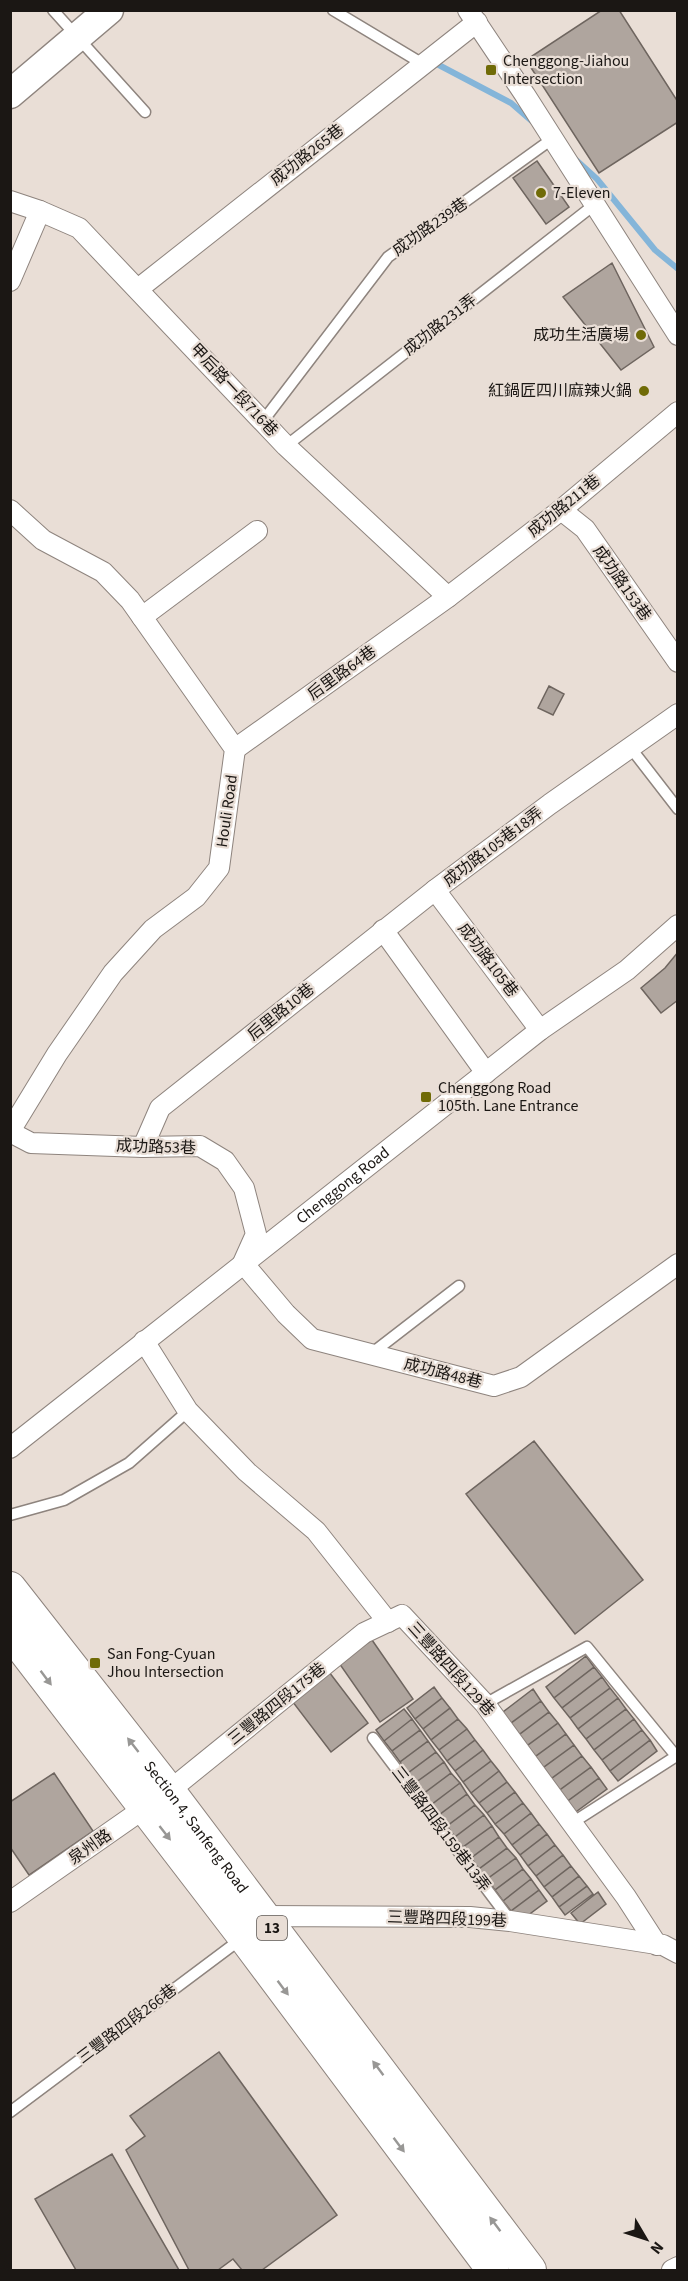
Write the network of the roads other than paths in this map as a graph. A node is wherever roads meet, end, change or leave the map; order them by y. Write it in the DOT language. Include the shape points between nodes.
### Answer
graph roads {
  1 [pos="53,10"];
  2 [pos="109,10"];
  3 [pos="333,10"];
  4 [pos="472,16"];
  5 [pos="78,38"];
  6 [pos="423,64"];
  7 [pos="10,94"];
  8 [pos="145,112"];
  9 [pos="552,139"];
  10 [pos="10,201"];
  11 [pos="594,205"];
  12 [pos="40,211"];
  13 [pos="10,281"];
  14 [pos="138,289"];
  15 [pos="678,335"];
  16 [pos="678,412"];
  17 [pos="263,421"];
  18 [pos="286,446"];
  19 [pos="10,510"];
  20 [pos="561,510"];
  21 [pos="257,531"];
  22 [pos="448,597"];
  23 [pos="142,617"];
  24 [pos="678,662"];
  25 [pos="678,714"];
  26 [pos="630,747"];
  27 [pos="235,749"];
  28 [pos="678,809"];
  29 [pos="435,890"];
  30 [pos="678,925"];
  31 [pos="383,930"];
  32 [pos="540,1030"];
  33 [pos="486,1073"];
  34 [pos="10,1132"];
  35 [pos="143,1147"];
  36 [pos="243,1263"];
  37 [pos="678,1264"];
  38 [pos="459,1286"];
  39 [pos="144,1341"];
  40 [pos="371,1354"];
  41 [pos="188,1412"];
  42 [pos="10,1448"];
  43 [pos="10,1515"];
  44 [pos="10,1588"];
  45 [pos="388,1622"];
  46 [pos="10,1632"];
  47 [pos="485,1704"];
  48 [pos="373,1738"];
  49 [pos="677,1756"];
  50 [pos="157,1799"];
  51 [pos="572,1823"];
  52 [pos="10,1902"];
  53 [pos="510,1921"];
  54 [pos="253,1926"];
  55 [pos="657,1945"];
  56 [pos="678,1953"];
  57 [pos="10,2112"];
  58 [pos="678,2267"];
  59 [pos="493,2271"];
  60 [pos="530,2271"];
  61 [pos="672,2271"];
  1 -- 5 [label="lane"];
  2 -- 5 [label="main road"];
  3 -- 6 [label="lane"];
  4 -- 6 [label="street, 成功路265巷"];
  4 -- 9 [label="street"];
  5 -- 7 [label="main road"];
  5 -- 8 [label="lane"];
  6 -- 14 [label="street, 成功路265巷"];
  9 -- 11 [label="street"];
  9 -- 17 [label="lane, 成功路239巷" via="388,257"];
  10 -- 12 [label="street, 甲后路一段716巷"];
  11 -- 15 [label="street"];
  11 -- 18 [label="lane, 成功路231弄"];
  12 -- 13 [label="street"];
  12 -- 14 [label="street, 甲后路一段716巷" via="79,228"];
  14 -- 17 [label="street, 甲后路一段716巷"];
  16 -- 20 [label="street, 成功路211巷"];
  17 -- 18 [label="street, 甲后路一段716巷"];
  18 -- 22 [label="street, 甲后路一段716巷"];
  19 -- 23 [label="street" via="44,540 103,572"];
  20 -- 22 [label="street, 成功路211巷"];
  20 -- 24 [label="street, 成功路153巷" via="585,529"];
  21 -- 23 [label="street"];
  22 -- 27 [label="street, 后里路64巷"];
  23 -- 27 [label="street"];
  25 -- 26 [label="street, 成功路105巷18弄"];
  26 -- 28 [label="lane"];
  26 -- 29 [label="street, 成功路105巷18弄"];
  27 -- 34 [label="street, Houli Road" via="219,868 196,897 153,929 113,973"];
  29 -- 31 [label="street, 后里路10巷"];
  29 -- 32 [label="street, 成功路105巷"];
  30 -- 32 [label="street, Chenggong Road" via="627,970"];
  31 -- 33 [label="street"];
  31 -- 35 [label="street, 后里路10巷" via="160,1108"];
  32 -- 33 [label="street, Chenggong Road"];
  33 -- 36 [label="street, Chenggong Road"];
  34 -- 35 [label="street, 成功路53巷" via="31,1143"];
  35 -- 36 [label="street, 成功路53巷" via="200,1146 225,1161 244,1188 256,1234"];
  36 -- 39 [label="street, Chenggong Road"];
  36 -- 40 [label="street, 成功路48巷" via="312,1339"];
  37 -- 40 [label="street, 成功路48巷" via="521,1377 494,1386"];
  38 -- 40 [label="lane"];
  39 -- 41 [label="street, 三豐路四段129巷"];
  39 -- 42 [label="street, Chenggong Road"];
  41 -- 43 [label="lane" via="129,1463 64,1500"];
  41 -- 45 [label="street, 三豐路四段129巷" via="247,1472 316,1531"];
  50 -- 44 [label="main road, Section 4, Sanfeng Road / 13, one-way"];
  45 -- 47 [label="street, 三豐路四段129巷" via="402,1615"];
  45 -- 50 [label="street, 三豐路四段175巷" via="364,1633"];
  46 -- 50 [label="main road, Section 4, Sanfeng Road / 13, one-way"];
  47 -- 49 [label="lane" via="587,1647"];
  47 -- 51 [label="street, 三豐路四段129巷"];
  48 -- 53 [label="lane, 三豐路四段159巷13弄"];
  49 -- 51 [label="lane"];
  50 -- 52 [label="street, 泉州路"];
  50 -- 54 [label="main road, Section 4, Sanfeng Road / 13"];
  51 -- 55 [label="street, 三豐路四段129巷"];
  53 -- 54 [label="street, 三豐路四段199巷" via="470,1917"];
  53 -- 55 [label="street, 三豐路四段199巷"];
  54 -- 57 [label="lane, 三豐路四段266巷"];
  54 -- 59 [label="main road, Section 4, Sanfeng Road / 13, one-way"];
  60 -- 54 [label="main road, Section 4, Sanfeng Road / 13, one-way"];
  55 -- 56 [label="street, 三豐路四段199巷"];
  58 -- 61 [label="street"];
}
